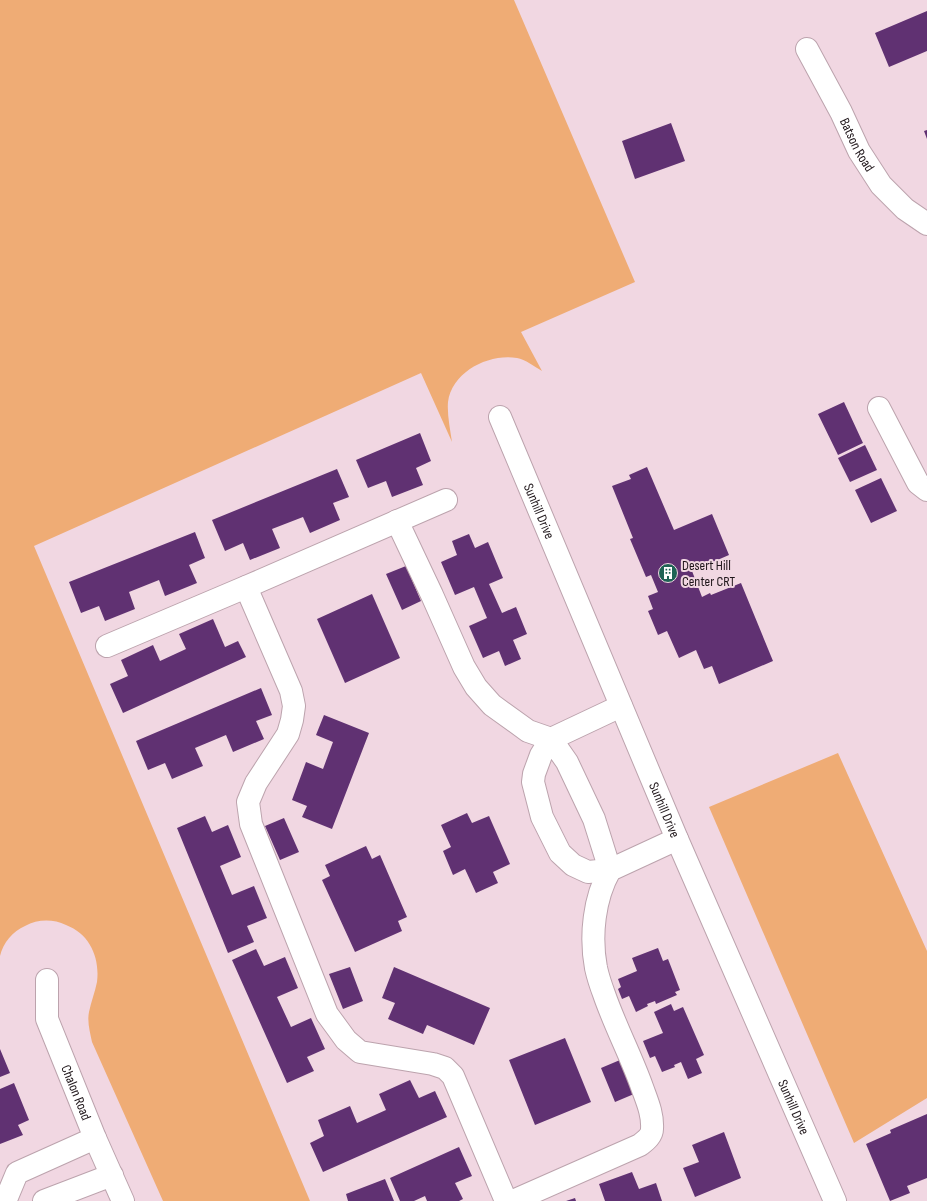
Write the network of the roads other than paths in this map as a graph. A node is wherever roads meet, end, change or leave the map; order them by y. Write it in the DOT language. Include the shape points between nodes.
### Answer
graph roads {
  1 [pos="807,49"];
  2 [pos="927,224"];
  3 [pos="879,408"];
  4 [pos="500,417"];
  5 [pos="927,490"];
  6 [pos="446,500"];
  7 [pos="397,521"];
  8 [pos="246,587"];
  9 [pos="107,646"];
  10 [pos="621,706"];
  11 [pos="551,739"];
  12 [pos="677,839"];
  13 [pos="610,870"];
  14 [pos="47,980"];
  15 [pos="96,1138"];
  16 [pos="112,1175"];
  17 [pos="9,1199"];
  18 [pos="44,1201"];
  19 [pos="123,1201"];
  20 [pos="506,1201"];
  21 [pos="513,1201"];
  22 [pos="835,1201"];
  1 -- 2 [label="street, Batson Road" via="859,151 881,185 905,209"];
  3 -- 5 [label="street" via="918,483"];
  4 -- 10 [label="street, Sunhill Drive"];
  6 -- 7 [label="street"];
  7 -- 8 [label="street"];
  7 -- 11 [label="street" via="464,667 476,687 492,706 528,732"];
  8 -- 9 [label="street"];
  8 -- 20 [label="street" via="291,691 294,706 288,734 256,783 248,802 251,824 319,994 338,1029 360,1052 434,1064 445,1068 453,1076"];
  10 -- 11 [label="street"];
  10 -- 12 [label="street, Sunhill Drive"];
  11 -- 13 [label="street" via="567,762 594,819"];
  11 -- 13 [label="street" via="537,763 533,782 542,817 560,853 573,865 588,872"];
  12 -- 13 [label="street"];
  12 -- 22 [label="street, Sunhill Drive"];
  13 -- 21 [label="street" via="603,886 595,920 596,968 650,1110 652,1130 649,1138 640,1145"];
  14 -- 15 [label="street, Chalon Road" via="47,1019"];
  15 -- 16 [label="street, Chalon Road"];
  15 -- 17 [label="street" via="17,1173"];
  16 -- 18 [label="street"];
  16 -- 19 [label="street, Chalon Road"];
}
